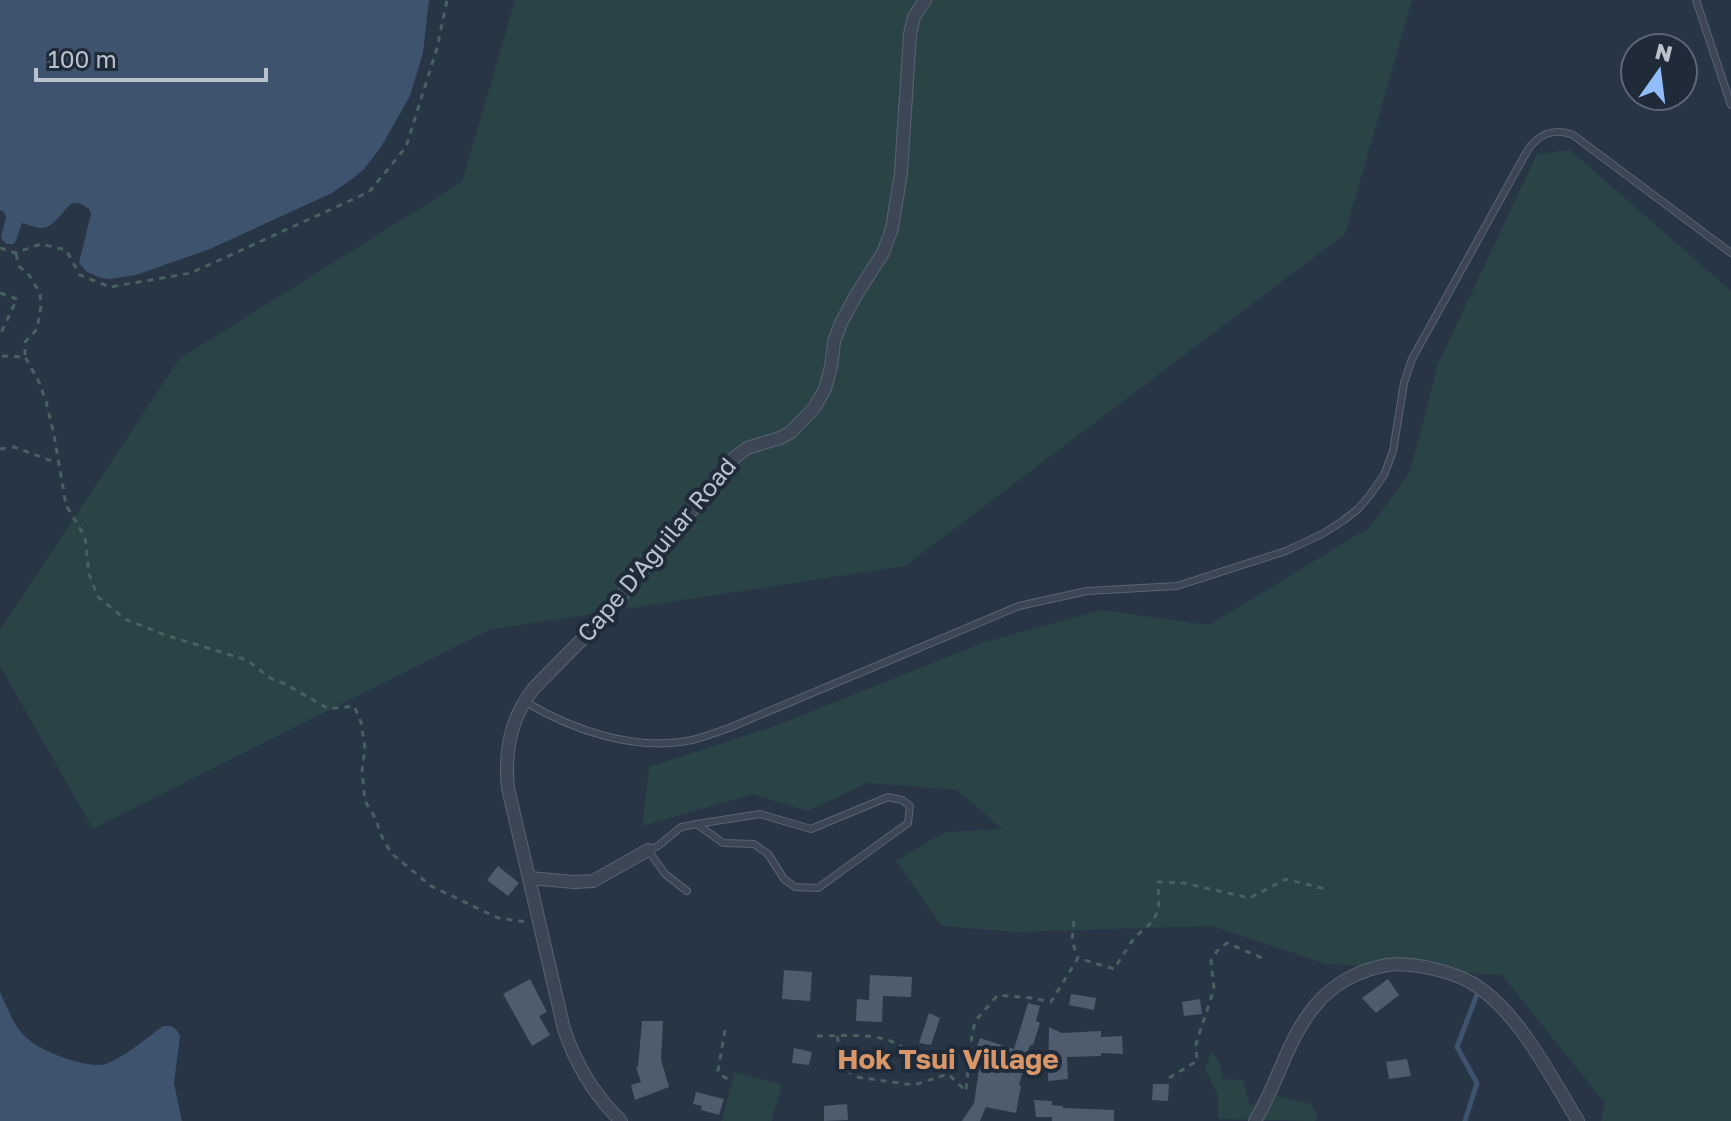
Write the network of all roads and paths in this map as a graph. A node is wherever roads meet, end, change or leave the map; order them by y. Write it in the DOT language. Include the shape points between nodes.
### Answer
graph roads {
  1 [pos="447,0"];
  2 [pos="925,0"];
  3 [pos="1696,0"];
  4 [pos="1731,105"];
  5 [pos="0,248"];
  6 [pos="15,253"];
  7 [pos="1731,253"];
  8 [pos="0,293"];
  9 [pos="0,335"];
  10 [pos="1,355"];
  11 [pos="25,357"];
  12 [pos="0,449"];
  13 [pos="58,463"];
  14 [pos="524,701"];
  15 [pos="697,824"];
  16 [pos="648,850"];
  17 [pos="529,878"];
  18 [pos="1325,889"];
  19 [pos="687,891"];
  20 [pos="539,920"];
  21 [pos="1074,921"];
  22 [pos="1078,958"];
  23 [pos="1262,958"];
  24 [pos="725,1030"];
  25 [pos="817,1036"];
  26 [pos="837,1036"];
  27 [pos="948,1074"];
  28 [pos="1169,1078"];
  29 [pos="732,1082"];
  30 [pos="621,1121"];
  31 [pos="1255,1121"];
  32 [pos="1578,1121"];
  1 -- 6 [label="path" via="406,147 369,192 178,276 110,287 80,275 66,250 41,244"];
  2 -- 14 [label="street, Cape D'Aguilar Road" via="910,34 892,228 878,264 841,323 825,389 791,432 747,448 733,459 606,615"];
  3 -- 4 [label="lane"];
  5 -- 6 [label="path"];
  6 -- 11 [label="path" via="40,293 37,329 25,342"];
  7 -- 14 [label="lane" via="1578,138 1546,134 1526,153 1412,359 1384,475 1358,509 1324,533 1286,551 1177,586 1087,591 1019,606 693,740 625,740 579,728"];
  8 -- 9 [label="path" via="17,299"];
  10 -- 11 [label="path"];
  11 -- 13 [label="path" via="46,401"];
  12 -- 13 [label="path" via="14,447"];
  13 -- 20 [label="path" via="66,505 85,537 98,597 125,619 247,660 329,709 354,706 365,749 365,801 391,853 431,886 498,918"];
  14 -- 17 [label="street, Cape D'Aguilar Road" via="506,766"];
  15 -- 15 [label="lane" via="760,814 811,829 888,797 910,806 908,823 818,888 795,887 754,844 723,843"];
  15 -- 16 [label="lane" via="681,827"];
  16 -- 17 [label="street" via="593,881"];
  16 -- 19 [label="lane" via="665,874"];
  17 -- 20 [label="street, Cape D'Aguilar Road"];
  18 -- 22 [label="path" via="1286,879 1250,898 1158,882 1159,909 1114,969"];
  20 -- 30 [label="street, Cape D'Aguilar Road" via="569,1045 588,1082"];
  21 -- 22 [label="path" via="1072,941"];
  22 -- 27 [label="path" via="1051,1002 998,995 973,1021 966,1091"];
  23 -- 28 [label="path" via="1227,943 1217,951 1211,961 1214,989 1196,1044 1197,1061"];
  24 -- 29 [label="path" via="718,1071"];
  25 -- 26 [label="path"];
  26 -- 27 [label="path" via="888,1040"];
  26 -- 27 [label="path" via="845,1068 856,1077 914,1085"];
  31 -- 32 [label="street" via="1306,1017 1323,996 1356,975 1404,964 1459,977 1490,997 1535,1050"];
}
